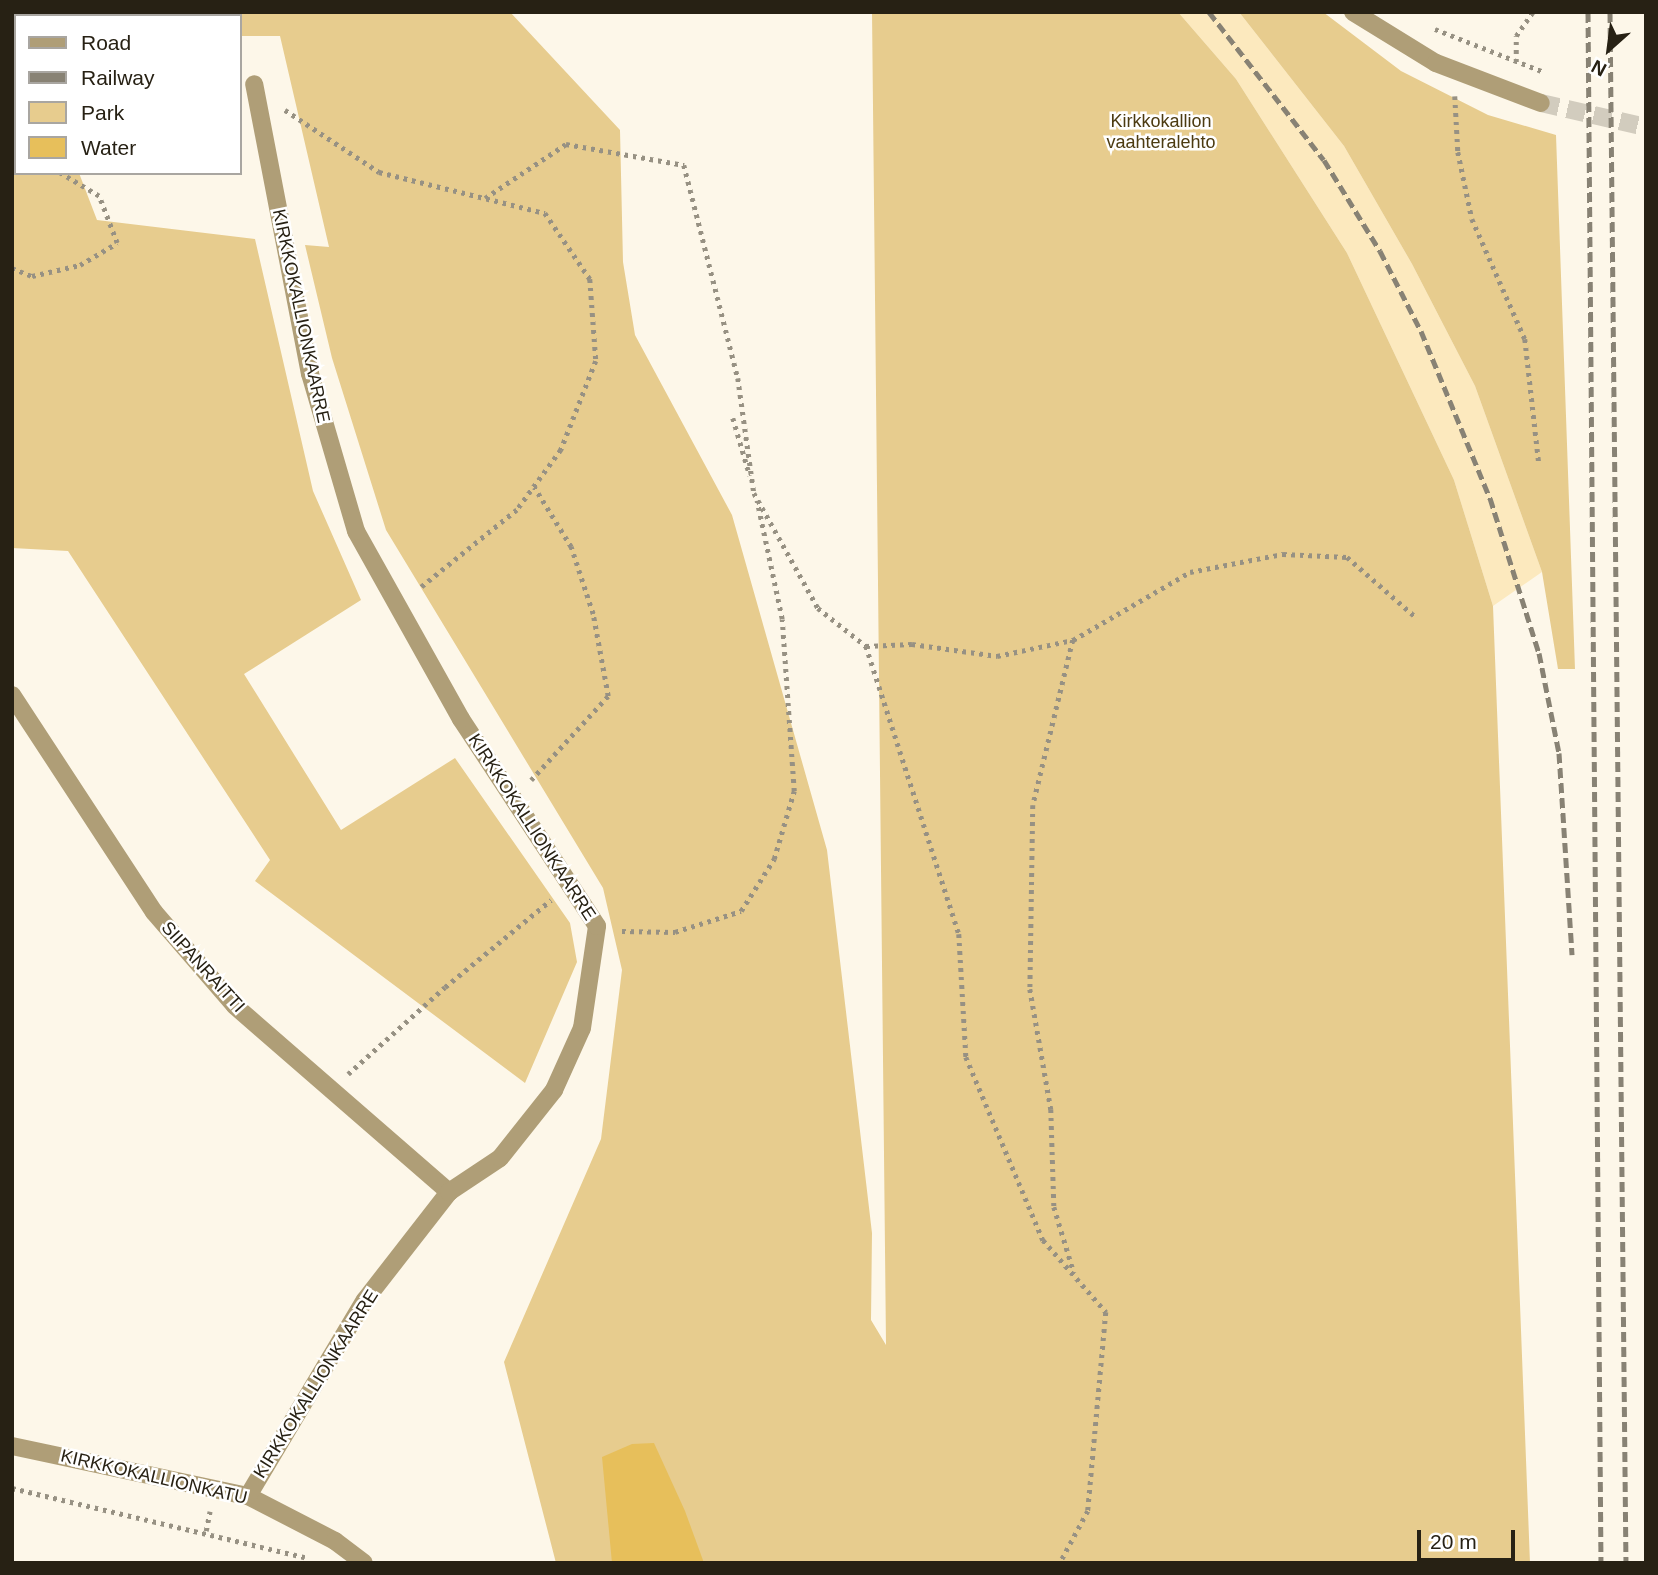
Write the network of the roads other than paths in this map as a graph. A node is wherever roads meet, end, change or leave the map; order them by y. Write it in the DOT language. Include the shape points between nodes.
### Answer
graph roads {
  1 [pos="1353,12"];
  2 [pos="254,84"];
  3 [pos="1541,103"];
  4 [pos="12,695"];
  5 [pos="449,1192"];
  6 [pos="12,1446"];
  7 [pos="248,1496"];
  8 [pos="364,1563"];
  1 -- 3 [label="street" via="1385,35 1459,74"];
  2 -- 5 [label="street, KIRKKOKALLIONKAARRE" via="310,374 356,531 461,719 597,926 582,1028 554,1090 500,1158"];
  4 -- 5 [label="street, SIIPANRAITTI" via="154,912 234,1006"];
  5 -- 7 [label="street, KIRKKOKALLIONKAARRE" via="365,1300"];
  6 -- 7 [label="street, KIRKKOKALLIONKATU"];
  7 -- 8 [label="street, KIRKKOKALLIONKATU" via="335,1541"];
}
